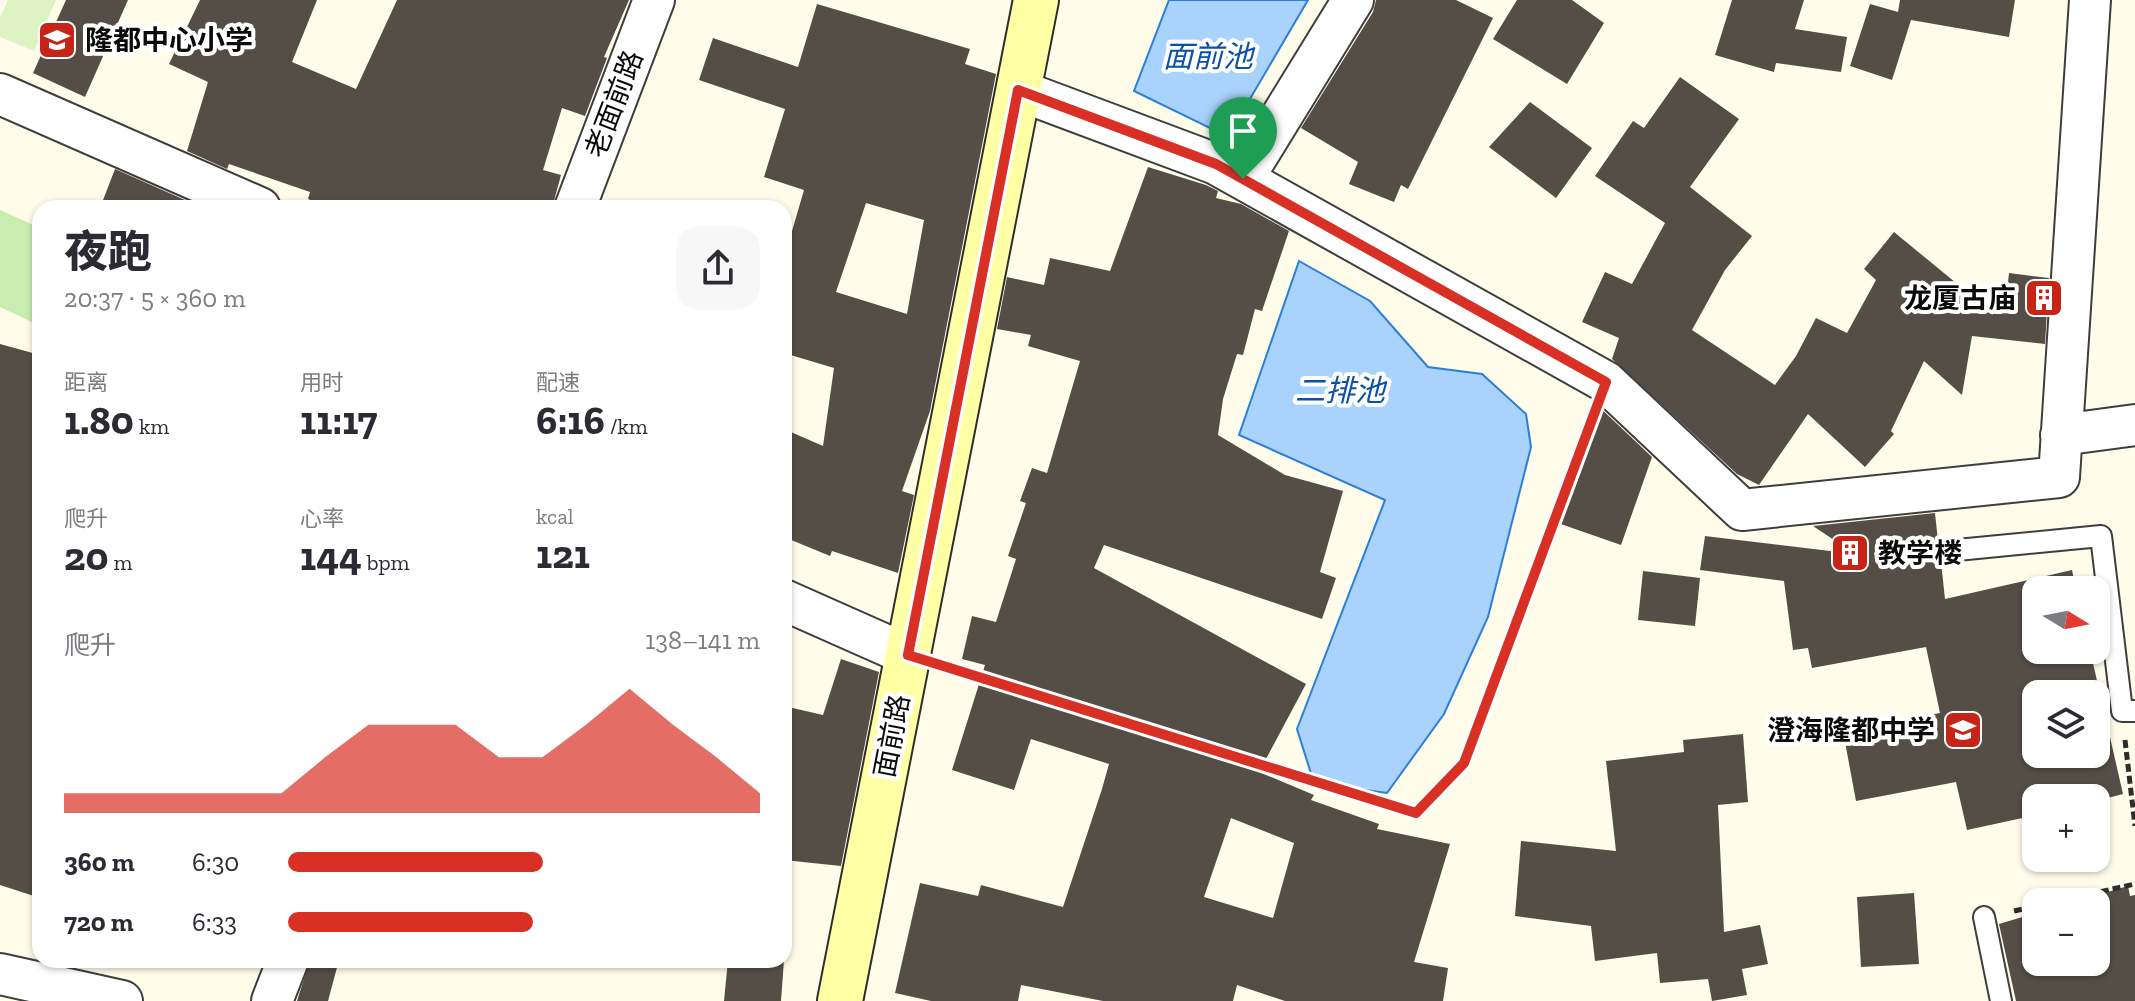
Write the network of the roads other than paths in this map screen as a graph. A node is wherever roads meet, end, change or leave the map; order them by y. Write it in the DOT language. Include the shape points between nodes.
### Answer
graph roads {
  1 [pos="654,0"];
  2 [pos="1036,0"];
  3 [pos="1353,0"];
  4 [pos="2090,0"];
  5 [pos="1018,90"];
  6 [pos="0,94"];
  7 [pos="1243,179"];
  8 [pos="242,200"];
  9 [pos="578,200"];
  10 [pos="2135,425"];
  11 [pos="2061,435"];
  12 [pos="1947,551"];
  13 [pos="792,604"];
  14 [pos="908,655"];
  15 [pos="2128,711"];
  16 [pos="1984,917"];
  17 [pos="285,968"];
  18 [pos="0,974"];
  19 [pos="122,1001"];
  20 [pos="272,1001"];
  21 [pos="840,1001"];
  22 [pos="2001,1001"];
  1 -- 9 [label="street, 老面前路"];
  2 -- 5 [label="street, 面前路"];
  3 -- 7 [label="street"];
  4 -- 11 [label="street"];
  5 -- 7 [label="street" via="1216,164"];
  5 -- 14 [label="street, 面前路"];
  6 -- 8 [label="street"];
  7 -- 11 [label="street" via="1606,382 1742,510 2059,477"];
  10 -- 11 [label="street"];
  12 -- 15 [label="lane" via="2101,536"];
  13 -- 14 [label="street"];
  14 -- 21 [label="street, 面前路"];
  16 -- 22 [label="lane"];
  17 -- 20 [label="street"];
  18 -- 19 [label="street"];
}
